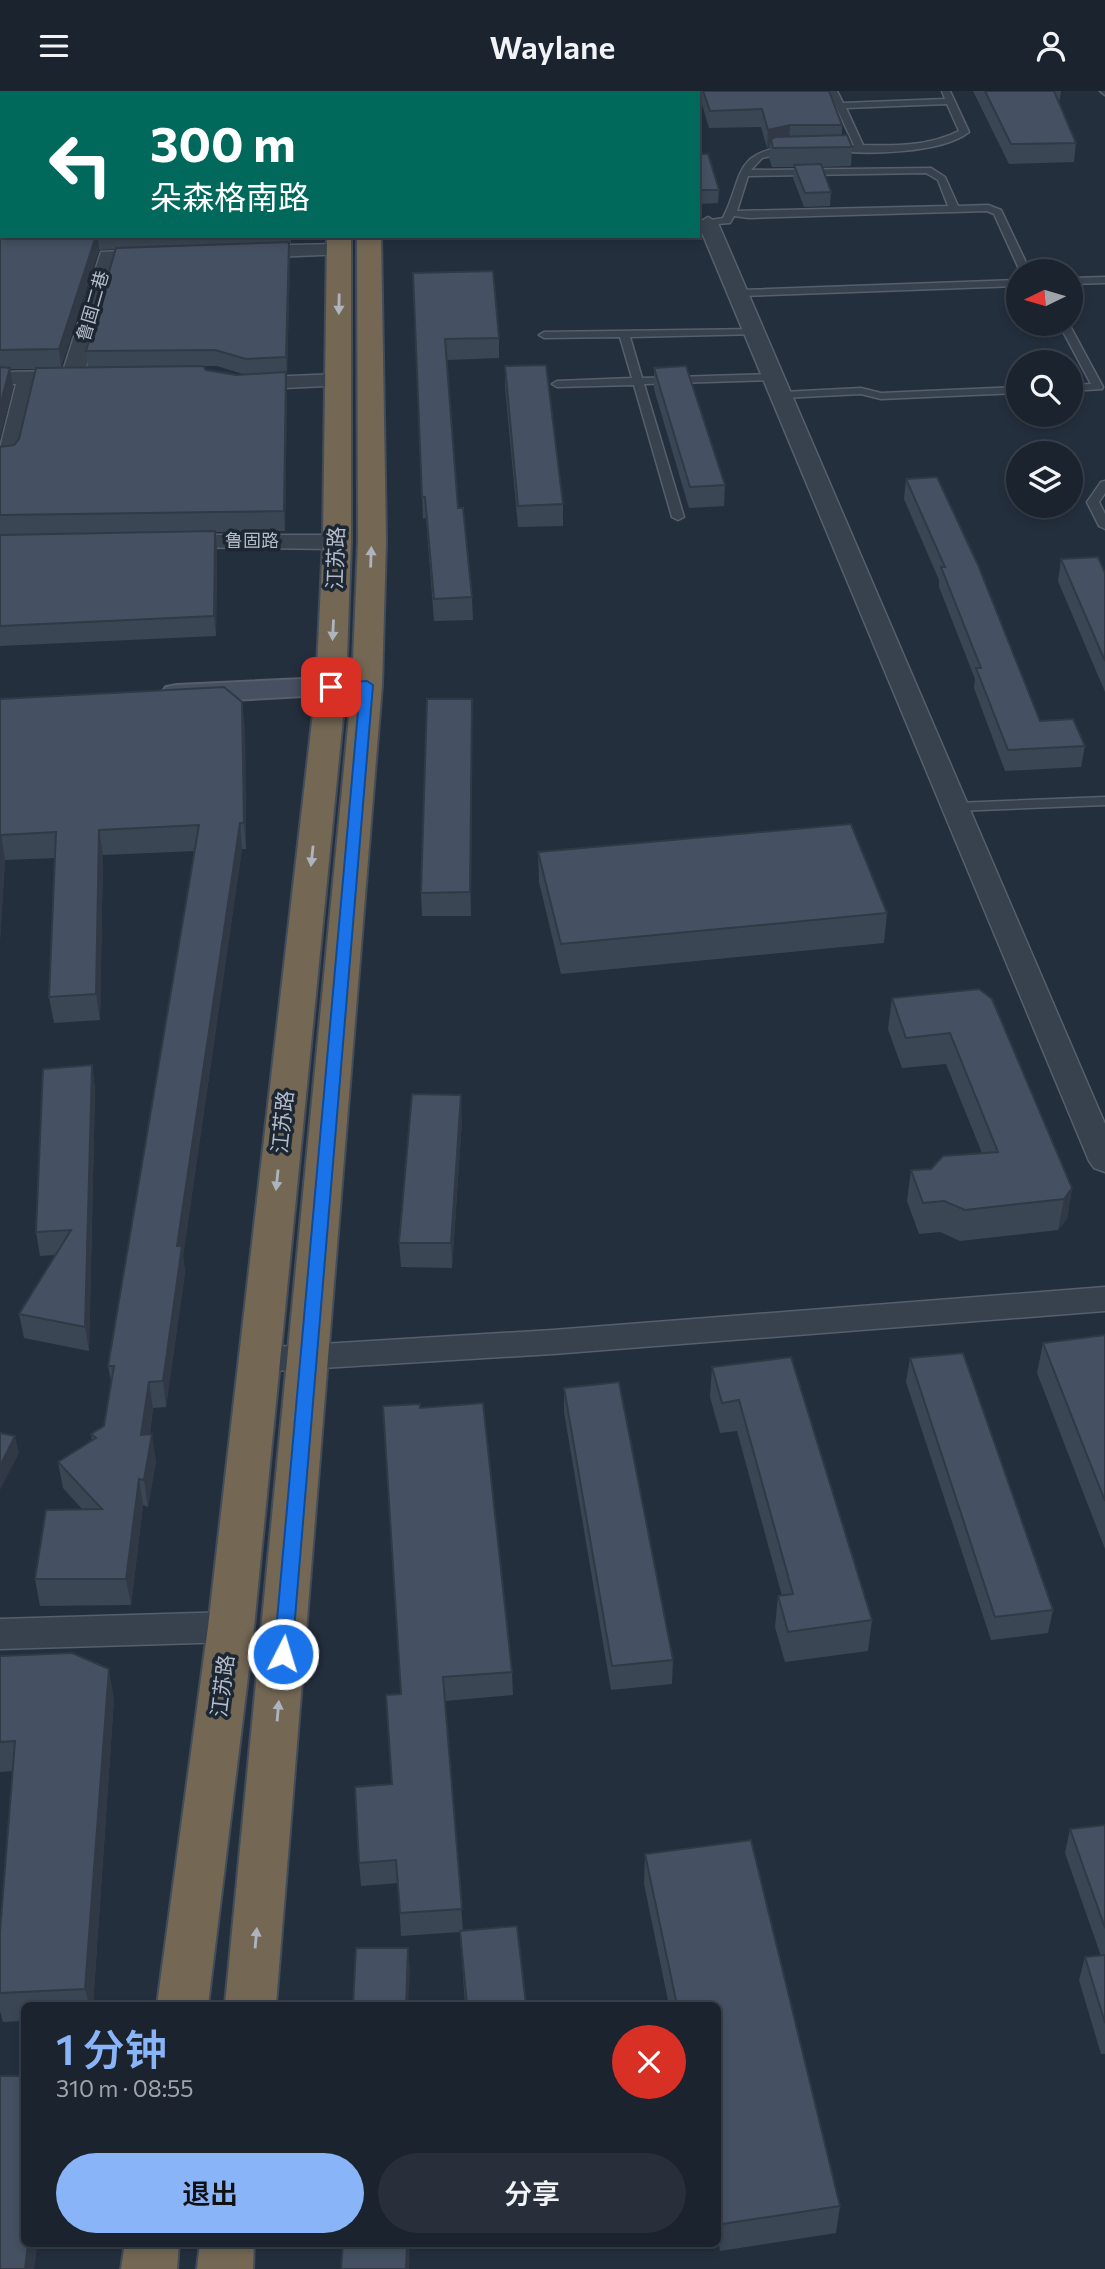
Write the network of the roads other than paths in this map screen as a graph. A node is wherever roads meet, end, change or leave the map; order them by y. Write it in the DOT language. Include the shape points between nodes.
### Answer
graph roads {
  1 [pos="833,91"];
  2 [pos="948,96"];
  3 [pos="840,106"];
  4 [pos="859,147"];
  5 [pos="821,148"];
  6 [pos="796,149"];
  7 [pos="743,173"];
  8 [pos="954,209"];
  9 [pos="732,213"];
  10 [pos="708,223"];
  11 [pos="349,241"];
  12 [pos="230,253"];
  13 [pos="176,254"];
  14 [pos="1020,259"];
  15 [pos="1105,280"];
  16 [pos="1083,281"];
  17 [pos="1006,283"];
  18 [pos="740,293"];
  19 [pos="757,332"];
  20 [pos="624,334"];
  21 [pos="544,335"];
  22 [pos="1083,359"];
  23 [pos="99,376"];
  24 [pos="72,377"];
  25 [pos="0,378"];
  26 [pos="27,380"];
  27 [pos="227,380"];
  28 [pos="338,380"];
  29 [pos="638,382"];
  30 [pos="557,384"];
  31 [pos="780,386"];
  32 [pos="1083,388"];
  33 [pos="1006,391"];
  34 [pos="5,457"];
  35 [pos="1105,484"];
  36 [pos="678,517"];
  37 [pos="1105,526"];
  38 [pos="337,542"];
  39 [pos="146,543"];
  40 [pos="349,686"];
  41 [pos="152,695"];
  42 [pos="1105,801"];
  43 [pos="955,807"];
  44 [pos="1105,1161"];
  45 [pos="1105,1299"];
  46 [pos="308,1357"];
  47 [pos="257,1360"];
  48 [pos="230,1627"];
  49 [pos="0,1634"];
  50 [pos="182,2002"];
  51 [pos="250,2002"];
  52 [pos="152,2247"];
  53 [pos="227,2247"];
  54 [pos="149,2269"];
  55 [pos="225,2269"];
  1 -- 3 [label="lane"];
  2 -- 3 [label="lane"];
  2 -- 4 [label="lane" via="964,132 949,141"];
  3 -- 4 [label="lane"];
  4 -- 5 [label="lane"];
  6 -- 7 [label="lane" via="756,155"];
  7 -- 8 [label="lane" via="928,170 942,179"];
  7 -- 9 [label="lane"];
  8 -- 9 [label="lane"];
  8 -- 14 [label="lane" via="998,212"];
  9 -- 10 [label="lane" via="727,221"];
  10 -- 18 [label="street"];
  11 -- 12 [label="street"];
  11 -- 28 [label="highway, 江苏路, one-way"];
  40 -- 11 [label="highway, 江苏路, one-way" via="372,541"];
  13 -- 24 [label="street, 鲁固二巷" via="108,256"];
  15 -- 16 [label="lane"];
  17 -- 18 [label="lane"];
  18 -- 19 [label="street"];
  19 -- 20 [label="lane"];
  19 -- 31 [label="street"];
  20 -- 21 [label="lane"];
  20 -- 29 [label="lane"];
  22 -- 32 [label="lane" via="1098,387"];
  23 -- 24 [label="street"];
  24 -- 26 [label="street"];
  25 -- 26 [label="street"];
  26 -- 34 [label="street"];
  27 -- 28 [label="street" via="238,380 238,384"];
  28 -- 38 [label="highway, 江苏路"];
  29 -- 30 [label="lane"];
  29 -- 31 [label="lane"];
  29 -- 36 [label="lane"];
  31 -- 33 [label="lane" via="881,396"];
  31 -- 43 [label="street"];
  35 -- 37 [label="lane" via="1093,502"];
  38 -- 39 [label="street, 鲁固路"];
  38 -- 40 [label="highway, 江苏路, one-way"];
  40 -- 41 [label="street"];
  40 -- 46 [label="highway, 江苏路"];
  40 -- 47 [label="highway, 江苏路, one-way"];
  42 -- 43 [label="lane"];
  43 -- 44 [label="street"];
  45 -- 46 [label="street"];
  46 -- 47 [label="street"];
  51 -- 46 [label="highway, 江苏路, one-way"];
  47 -- 48 [label="highway, 江苏路"];
  48 -- 49 [label="street"];
  48 -- 50 [label="highway, 江苏路"];
  52 -- 54 [label="highway"];
  53 -- 55 [label="highway"];
}
